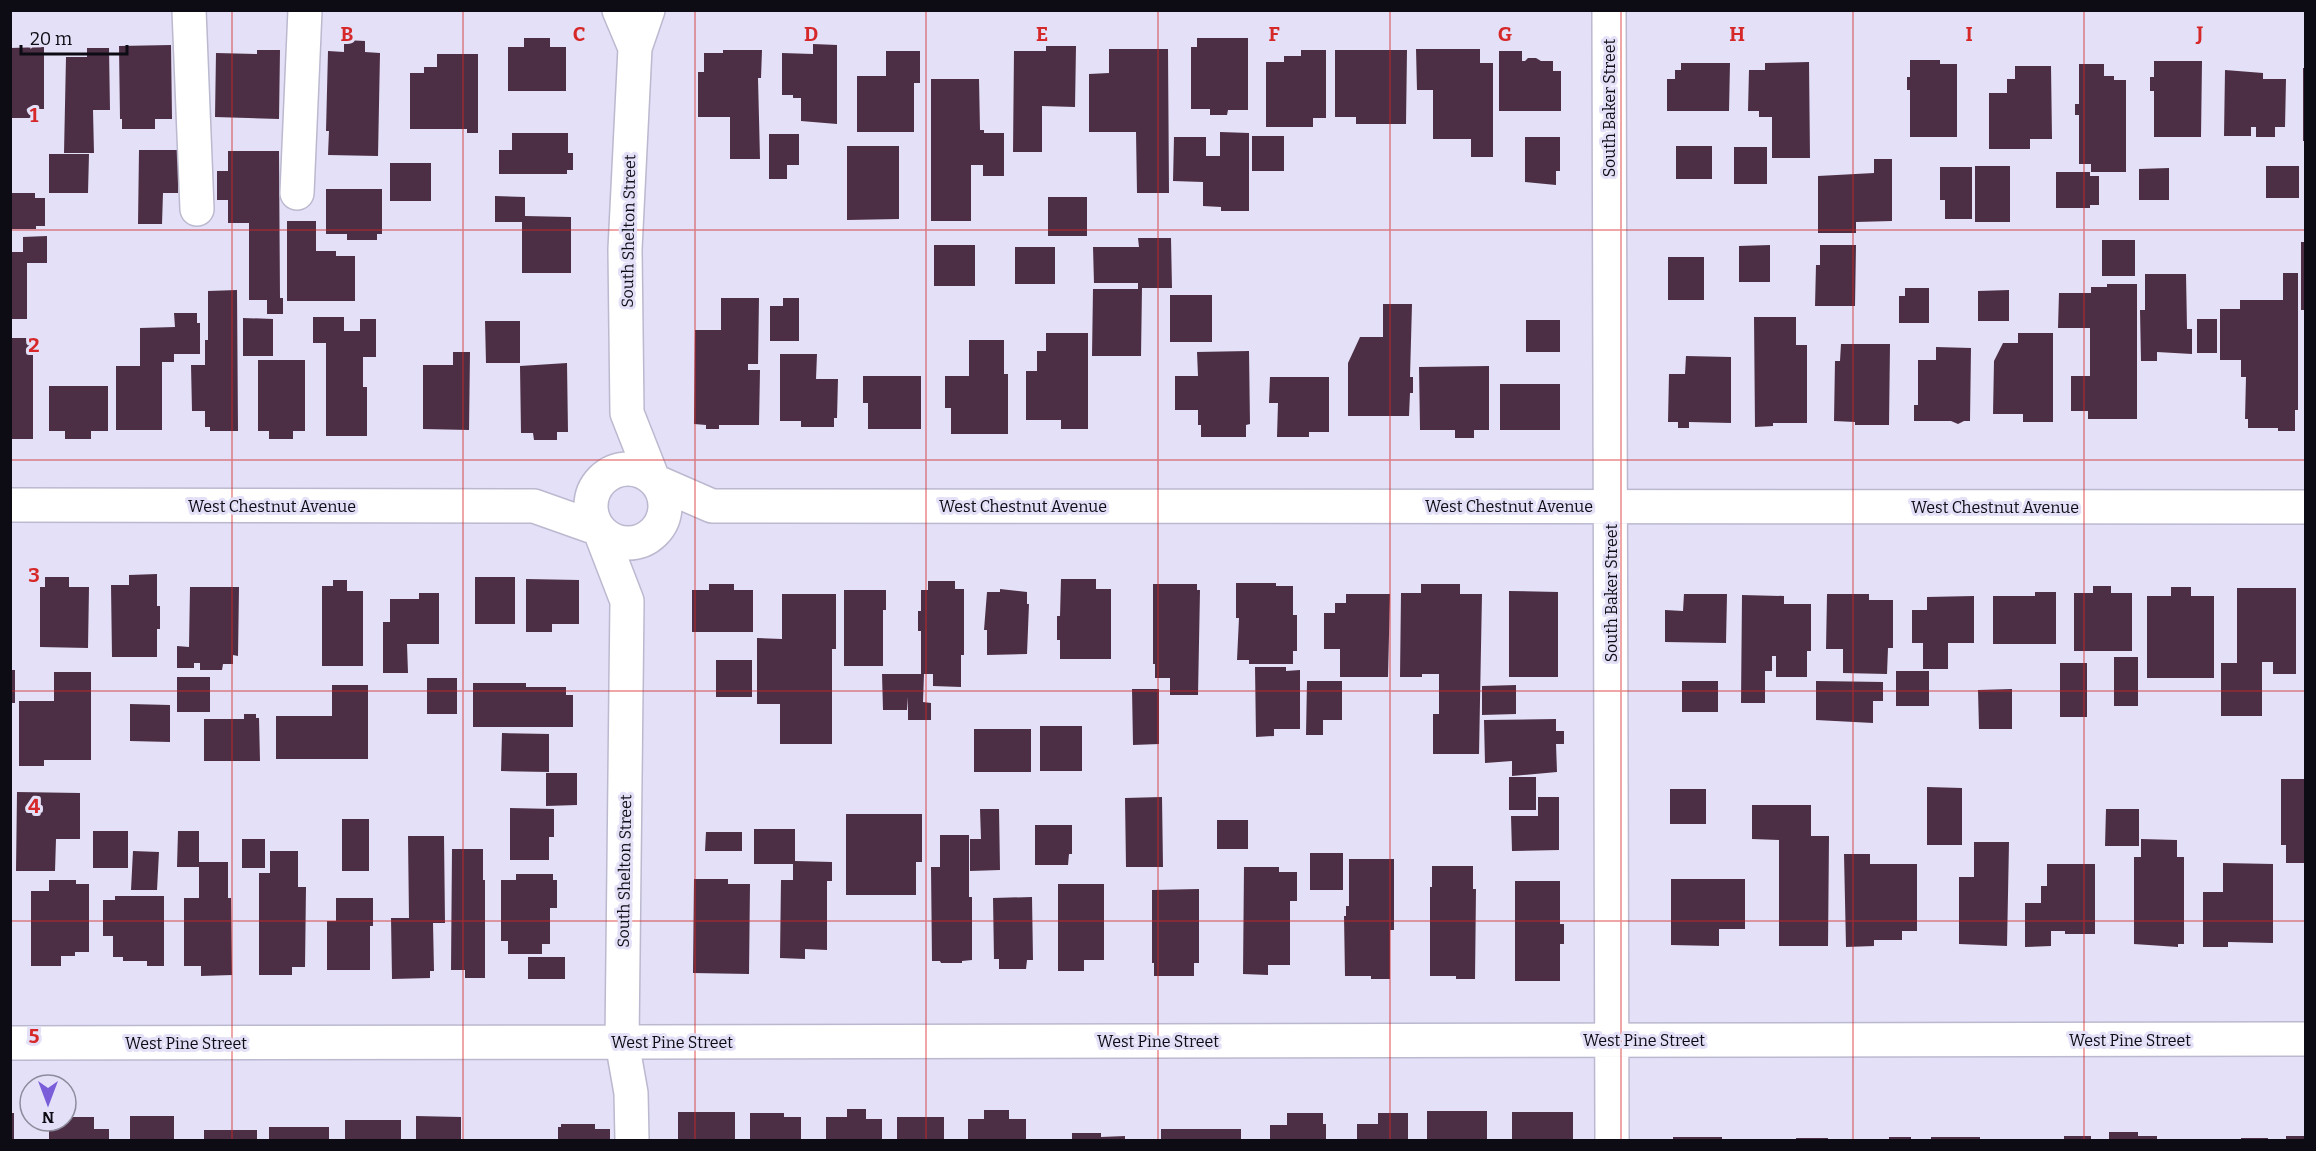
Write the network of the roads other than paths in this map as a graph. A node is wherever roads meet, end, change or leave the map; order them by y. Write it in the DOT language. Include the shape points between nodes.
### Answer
graph roads {
  1 [pos="189,10"];
  2 [pos="305,10"];
  3 [pos="619,10"];
  4 [pos="648,10"];
  5 [pos="1609,10"];
  6 [pos="635,48"];
  7 [pos="297,193"];
  8 [pos="196,209"];
  9 [pos="627,413"];
  10 [pos="655,481"];
  11 [pos="599,483"];
  12 [pos="10,505"];
  13 [pos="534,506"];
  14 [pos="712,506"];
  15 [pos="1610,506"];
  16 [pos="2306,507"];
  17 [pos="599,530"];
  18 [pos="656,531"];
  19 [pos="627,602"];
  20 [pos="1612,1040"];
  21 [pos="2306,1040"];
  22 [pos="622,1042"];
  23 [pos="10,1043"];
  24 [pos="632,1140"];
  25 [pos="1612,1140"];
  1 -- 8 [label="street"];
  2 -- 7 [label="street"];
  3 -- 6 [label="street, South Shelton Street"];
  4 -- 6 [label="street, South Shelton Street"];
  5 -- 15 [label="street, South Baker Street"];
  6 -- 9 [label="street, South Shelton Street" via="625,249"];
  9 -- 10 [label="street, South Shelton Street"];
  9 -- 11 [label="street, South Shelton Street"];
  10 -- 11 [label="street" via="647,474 622,470"];
  10 -- 14 [label="street, West Chestnut Avenue"];
  10 -- 18 [label="street" via="662,490 665,512"];
  11 -- 13 [label="street, West Chestnut Avenue"];
  11 -- 17 [label="street" via="591,501"];
  12 -- 13 [label="street, West Chestnut Avenue"];
  13 -- 17 [label="street, West Chestnut Avenue"];
  14 -- 15 [label="street, West Chestnut Avenue"];
  14 -- 18 [label="street, West Chestnut Avenue"];
  15 -- 16 [label="street, West Chestnut Avenue"];
  15 -- 20 [label="street, South Baker Street"];
  17 -- 18 [label="street" via="622,543 634,543"];
  17 -- 19 [label="street, South Shelton Street"];
  18 -- 19 [label="street, South Shelton Street"];
  19 -- 22 [label="street, South Shelton Street"];
  20 -- 21 [label="street, West Pine Street"];
  20 -- 22 [label="street, West Pine Street"];
  20 -- 25 [label="street, South Baker Street"];
  22 -- 23 [label="street, West Pine Street"];
  22 -- 24 [label="street, South Shelton Street" via="632,1093"];
}
